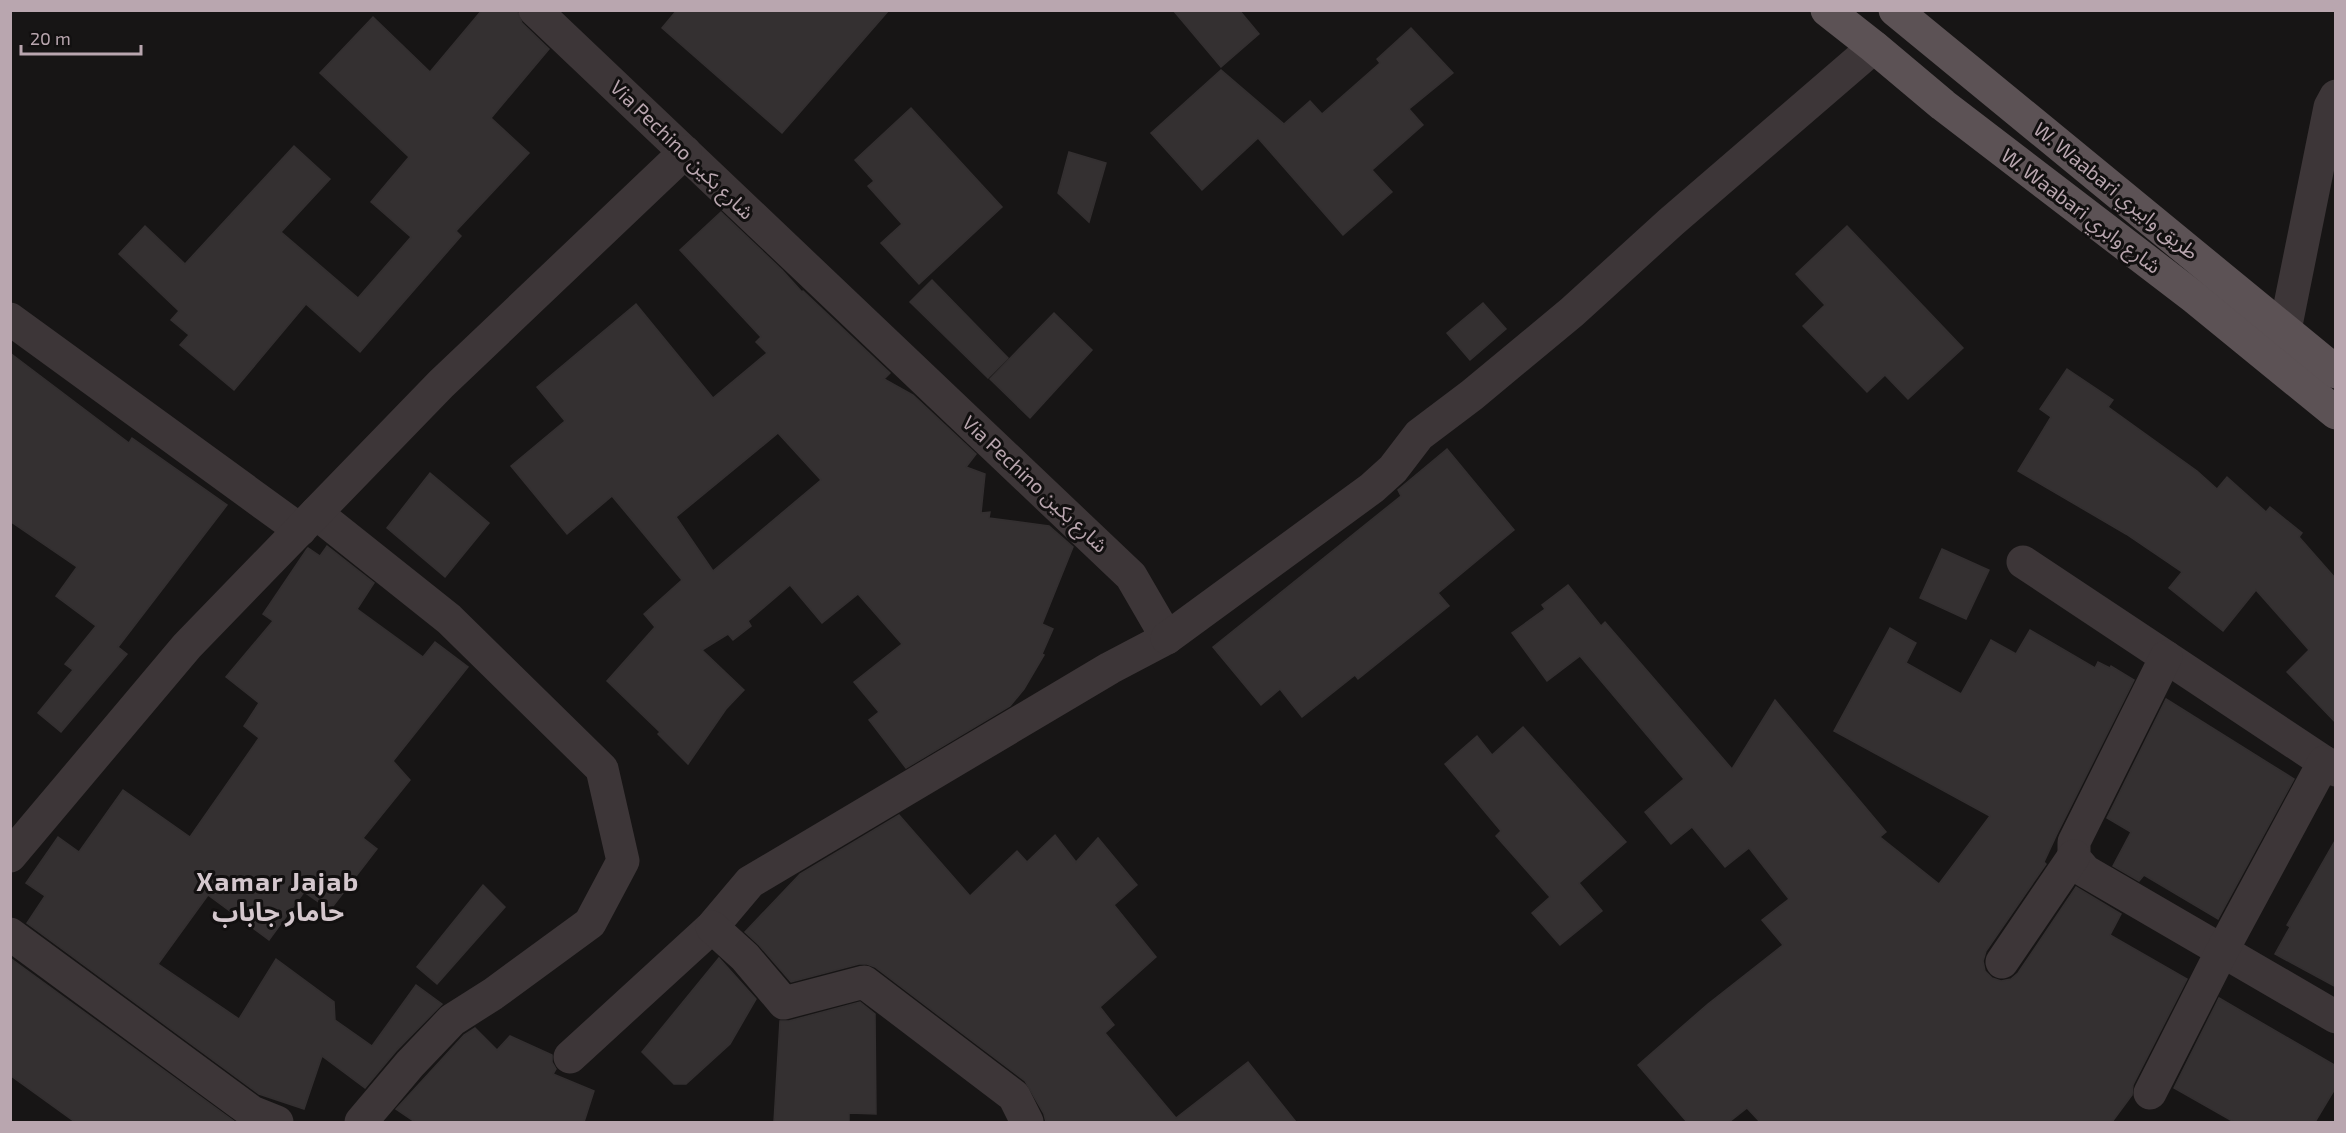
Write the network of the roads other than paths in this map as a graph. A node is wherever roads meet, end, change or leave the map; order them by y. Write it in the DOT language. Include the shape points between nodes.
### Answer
graph roads {
  1 [pos="535,10"];
  2 [pos="1827,10"];
  3 [pos="1895,10"];
  4 [pos="1874,47"];
  5 [pos="2336,96"];
  6 [pos="685,152"];
  7 [pos="10,320"];
  8 [pos="2285,330"];
  9 [pos="2336,372"];
  10 [pos="2336,413"];
  11 [pos="308,522"];
  12 [pos="2023,562"];
  13 [pos="1167,638"];
  14 [pos="2166,657"];
  15 [pos="2330,766"];
  16 [pos="10,856"];
  17 [pos="2074,856"];
  18 [pos="712,927"];
  19 [pos="10,934"];
  20 [pos="2222,951"];
  21 [pos="2002,962"];
  22 [pos="2336,1017"];
  23 [pos="570,1057"];
  24 [pos="2150,1093"];
  25 [pos="277,1122"];
  26 [pos="362,1122"];
  27 [pos="1027,1122"];
  1 -- 6 [label="street, Via Pechino شارع بكين"];
  2 -- 4 [label="main road, W. Waabari شارع وابري"];
  3 -- 8 [label="main road, W. Waabari طريق وابيري"];
  4 -- 10 [label="main road, W. Waabari شارع وابري"];
  4 -- 13 [label="street" via="1572,312 1419,435 1393,469 1372,488"];
  5 -- 8 [label="street" via="2330,108"];
  6 -- 11 [label="street" via="441,384"];
  6 -- 13 [label="street, Via Pechino شارع بكين" via="1131,576"];
  7 -- 11 [label="street"];
  8 -- 9 [label="main road, W. Waabari طريق وابيري"];
  11 -- 16 [label="street" via="187,646"];
  11 -- 26 [label="street" via="449,619 602,769 623,861 590,923 452,1020"];
  12 -- 14 [label="street"];
  13 -- 18 [label="street" via="750,882"];
  14 -- 15 [label="street"];
  14 -- 17 [label="street" via="2074,842"];
  15 -- 20 [label="street"];
  17 -- 20 [label="street" via="2085,871"];
  17 -- 21 [label="street"];
  18 -- 23 [label="street"];
  18 -- 27 [label="street" via="745,957 784,1003 864,982 1014,1096"];
  19 -- 25 [label="street" via="252,1112"];
  20 -- 22 [label="street"];
  20 -- 24 [label="street"];
}
